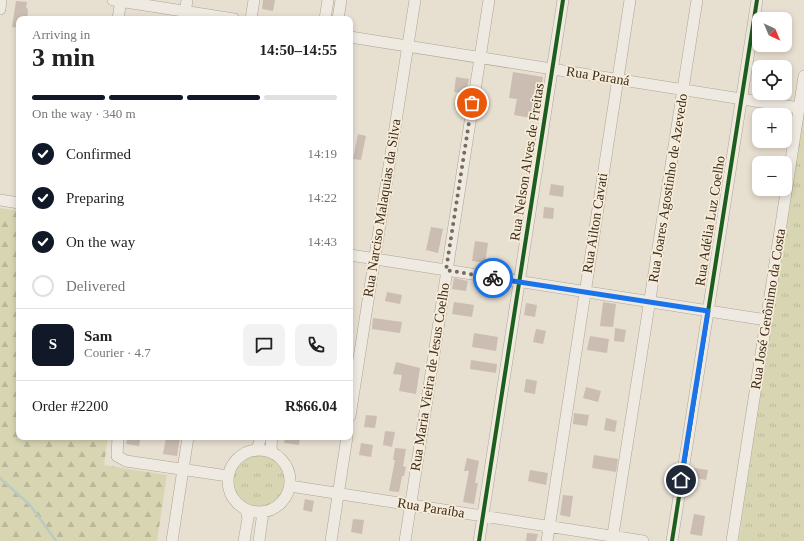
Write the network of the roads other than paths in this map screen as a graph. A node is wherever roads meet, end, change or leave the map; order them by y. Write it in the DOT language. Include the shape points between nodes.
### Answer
graph roads {
  1 [pos="1,0"];
  2 [pos="118,0"];
  3 [pos="254,0"];
  4 [pos="328,0"];
  5 [pos="341,0"];
  6 [pos="415,0"];
  7 [pos="488,0"];
  8 [pos="563,0"];
  9 [pos="630,0"];
  10 [pos="697,0"];
  11 [pos="757,0"];
  12 [pos="0,9"];
  13 [pos="185,10"];
  14 [pos="118,16"];
  15 [pos="218,16"];
  16 [pos="251,16"];
  17 [pos="325,16"];
  18 [pos="338,16"];
  19 [pos="353,37"];
  20 [pos="408,46"];
  21 [pos="480,58"];
  22 [pos="552,69"];
  23 [pos="804,76"];
  24 [pos="618,79"];
  25 [pos="683,89"];
  26 [pos="741,98"];
  27 [pos="799,108"];
  28 [pos="0,200"];
  29 [pos="16,203"];
  30 [pos="353,256"];
  31 [pos="374,259"];
  32 [pos="446,270"];
  33 [pos="520,282"];
  34 [pos="585,292"];
  35 [pos="650,302"];
  36 [pos="708,311"];
  37 [pos="766,320"];
  38 [pos="353,396"];
  39 [pos="118,440"];
  40 [pos="188,440"];
  41 [pos="259,440"];
  42 [pos="272,440"];
  43 [pos="347,440"];
  44 [pos="257,450"];
  45 [pos="272,452"];
  46 [pos="183,469"];
  47 [pos="228,476"];
  48 [pos="290,486"];
  49 [pos="338,494"];
  50 [pos="410,505"];
  51 [pos="246,510"];
  52 [pos="264,512"];
  53 [pos="483,516"];
  54 [pos="549,526"];
  55 [pos="613,539"];
  56 [pos="172,541"];
  57 [pos="244,541"];
  58 [pos="258,541"];
  59 [pos="331,541"];
  60 [pos="405,541"];
  61 [pos="479,541"];
  62 [pos="547,541"];
  63 [pos="643,541"];
  64 [pos="672,541"];
  65 [pos="732,541"];
  1 -- 12 [label="street"];
  2 -- 13 [label="street"];
  2 -- 14 [label="street"];
  3 -- 16 [label="street"];
  4 -- 17 [label="street"];
  5 -- 18 [label="street"];
  6 -- 20 [label="street, Rua Narciso Malaquias da Silva"];
  7 -- 21 [label="street, Rua Maria Vieira de Jesus Coelho"];
  8 -- 22 [label="street, Rua Nelson Alves de Freitas"];
  9 -- 24 [label="street, Rua Ailton Cavati"];
  10 -- 25 [label="street, Rua Joares Agostinho de Azevedo"];
  11 -- 26 [label="street, Rua Adélia Luz Coelho"];
  13 -- 15 [label="street"];
  19 -- 20 [label="street, Rua Paraná"];
  20 -- 21 [label="street, Rua Paraná"];
  20 -- 31 [label="street, Rua Narciso Malaquias da Silva"];
  21 -- 22 [label="street, Rua Paraná"];
  21 -- 32 [label="street, Rua Maria Vieira de Jesus Coelho"];
  22 -- 24 [label="street, Rua Paraná"];
  22 -- 33 [label="street, Rua Nelson Alves de Freitas"];
  23 -- 27 [label="street, Rua José Gerônimo da Costa"];
  24 -- 25 [label="street, Rua Paraná"];
  24 -- 34 [label="street, Rua Ailton Cavati"];
  25 -- 26 [label="street, Rua Paraná"];
  25 -- 35 [label="street, Rua Joares Agostinho de Azevedo"];
  26 -- 27 [label="street, Rua Paraná"];
  26 -- 36 [label="street, Rua Adélia Luz Coelho"];
  27 -- 37 [label="street, Rua José Gerônimo da Costa"];
  28 -- 29 [label="street"];
  30 -- 31 [label="street"];
  31 -- 32 [label="street"];
  31 -- 38 [label="street, Rua Narciso Malaquias da Silva"];
  32 -- 33 [label="street"];
  32 -- 50 [label="street, Rua Maria Vieira de Jesus Coelho"];
  33 -- 34 [label="street"];
  33 -- 53 [label="street, Rua Nelson Alves de Freitas"];
  34 -- 35 [label="street"];
  34 -- 54 [label="street, Rua Ailton Cavati"];
  35 -- 36 [label="street"];
  35 -- 55 [label="street, Rua Joares Agostinho de Azevedo"];
  36 -- 37 [label="street"];
  36 -- 64 [label="street, Rua Adélia Luz Coelho"];
  37 -- 65 [label="street, Rua José Gerônimo da Costa"];
  39 -- 46 [label="street" via="117,456 126,461"];
  40 -- 46 [label="street"];
  41 -- 44 [label="street"];
  42 -- 45 [label="street"];
  43 -- 49 [label="street"];
  44 -- 45 [label="street"];
  44 -- 47 [label="street" via="239,458"];
  45 -- 48 [label="street" via="284,461 291,477"];
  46 -- 47 [label="street"];
  46 -- 56 [label="street"];
  47 -- 51 [label="street" via="228,487 232,497"];
  48 -- 49 [label="street, Rua Paraíba"];
  48 -- 52 [label="street" via="283,502 276,508"];
  49 -- 50 [label="street, Rua Paraíba"];
  49 -- 59 [label="street"];
  50 -- 53 [label="street, Rua Paraíba"];
  50 -- 60 [label="street, Rua Maria Vieira de Jesus Coelho"];
  51 -- 52 [label="street" via="254,513"];
  51 -- 57 [label="street" via="248,518"];
  52 -- 58 [label="street"];
  53 -- 54 [label="street, Rua Paraíba"];
  53 -- 61 [label="street, Rua Nelson Alves de Freitas"];
  54 -- 55 [label="street, Rua Paraíba"];
  54 -- 62 [label="street, Rua Ailton Cavati"];
  55 -- 63 [label="street, Rua Paraíba"];
}
